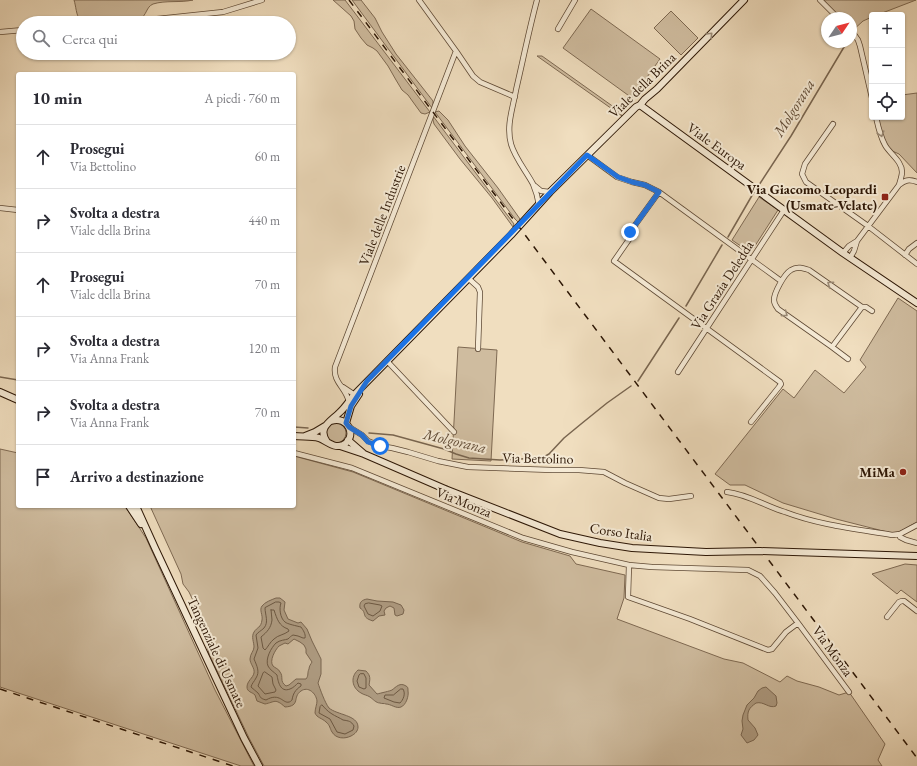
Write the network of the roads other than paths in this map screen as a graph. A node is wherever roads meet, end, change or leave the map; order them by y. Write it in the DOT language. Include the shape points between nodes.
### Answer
graph roads {
  1 [pos="262,0"];
  2 [pos="419,0"];
  3 [pos="537,0"];
  4 [pos="575,0"];
  5 [pos="744,0"];
  6 [pos="820,0"];
  7 [pos="832,12"];
  8 [pos="184,16"];
  9 [pos="558,29"];
  10 [pos="16,31"];
  11 [pos="0,32"];
  12 [pos="857,39"];
  13 [pos="456,51"];
  14 [pos="869,85"];
  15 [pos="515,97"];
  16 [pos="640,105"];
  17 [pos="877,120"];
  18 [pos="833,124"];
  19 [pos="587,155"];
  20 [pos="917,182"];
  21 [pos="534,185"];
  22 [pos="899,185"];
  23 [pos="550,192"];
  24 [pos="659,192"];
  25 [pos="539,205"];
  26 [pos="0,208"];
  27 [pos="16,210"];
  28 [pos="784,210"];
  29 [pos="868,226"];
  30 [pos="630,232"];
  31 [pos="630,238"];
  32 [pos="857,241"];
  33 [pos="917,243"];
  34 [pos="843,253"];
  35 [pos="905,255"];
  36 [pos="850,258"];
  37 [pos="752,259"];
  38 [pos="917,264"];
  39 [pos="468,278"];
  40 [pos="781,282"];
  41 [pos="917,303"];
  42 [pos="862,307"];
  43 [pos="872,311"];
  44 [pos="706,329"];
  45 [pos="832,347"];
  46 [pos="478,348"];
  47 [pos="848,359"];
  48 [pos="387,361"];
  49 [pos="678,372"];
  50 [pos="367,381"];
  51 [pos="341,386"];
  52 [pos="0,392"];
  53 [pos="354,395"];
  54 [pos="16,396"];
  55 [pos="16,399"];
  56 [pos="350,404"];
  57 [pos="331,421"];
  58 [pos="752,422"];
  59 [pos="347,425"];
  60 [pos="325,426"];
  61 [pos="454,432"];
  62 [pos="359,434"];
  63 [pos="296,436"];
  64 [pos="301,437"];
  65 [pos="349,438"];
  66 [pos="327,442"];
  67 [pos="340,446"];
  68 [pos="296,454"];
  69 [pos="364,454"];
  70 [pos="727,492"];
  71 [pos="691,496"];
  72 [pos="131,508"];
  73 [pos="137,508"];
  74 [pos="917,525"];
  75 [pos="900,534"];
  76 [pos="917,543"];
  77 [pos="155,548"];
  78 [pos="917,556"];
  79 [pos="629,565"];
  80 [pos="917,611"];
  81 [pos="887,617"];
  82 [pos="798,623"];
  83 [pos="849,692"];
  84 [pos="258,766"];
  1 -- 8 [label="street" via="223,12"];
  2 -- 13 [label="street"];
  3 -- 15 [label="street"];
  4 -- 9 [label="street"];
  16 -- 5 [label="main road, Viale della Brina, one-way"];
  6 -- 7 [label="street"];
  10 -- 11 [label="street"];
  12 -- 14 [label="street"];
  13 -- 15 [label="street" via="476,80"];
  13 -- 51 [label="street, Viale delle Industrie" via="335,367 334,373"];
  15 -- 21 [label="street" via="509,125 511,144"];
  16 -- 19 [label="main road, Viale della Brina"];
  16 -- 28 [label="main road, Viale Europa"];
  17 -- 22 [label="street, one-way" via="882,139 902,169"];
  18 -- 29 [label="street" via="805,164 802,174 806,182"];
  19 -- 23 [label="main road, Viale della Brina"];
  19 -- 24 [label="street" via="618,177"];
  20 -- 22 [label="street" via="907,180"];
  21 -- 23 [label="street" via="541,191"];
  21 -- 25 [label="street"];
  22 -- 29 [label="street"];
  23 -- 25 [label="main road"];
  24 -- 30 [label="street"];
  24 -- 37 [label="street"];
  25 -- 39 [label="main road"];
  26 -- 27 [label="street"];
  28 -- 34 [label="main road, Viale Europa"];
  28 -- 37 [label="street, Via Grazia Deledda"];
  29 -- 32 [label="street"];
  29 -- 35 [label="street"];
  31 -- 44 [label="street" via="614,261"];
  32 -- 34 [label="street" via="848,246"];
  32 -- 36 [label="street"];
  33 -- 35 [label="street"];
  34 -- 36 [label="main road, Viale Europa"];
  35 -- 38 [label="street"];
  36 -- 41 [label="main road, Viale Europa"];
  37 -- 40 [label="street"];
  37 -- 44 [label="street, Via Grazia Deledda"];
  39 -- 46 [label="street" via="480,292"];
  39 -- 48 [label="main road"];
  42 -- 40 [label="street, one-way" via="801,267 792,269"];
  40 -- 45 [label="street, one-way" via="774,300 778,309"];
  42 -- 43 [label="street"];
  42 -- 45 [label="street"];
  44 -- 49 [label="street, Via Grazia Deledda"];
  44 -- 58 [label="street" via="781,384"];
  45 -- 47 [label="street"];
  48 -- 50 [label="main road"];
  48 -- 61 [label="street"];
  50 -- 53 [label="main road"];
  50 -- 56 [label="main road"];
  51 -- 53 [label="street"];
  51 -- 56 [label="street, Viale delle Industrie"];
  52 -- 54 [label="main road"];
  52 -- 55 [label="main road"];
  53 -- 56 [label="main road"];
  56 -- 57 [label="main road"];
  56 -- 59 [label="main road"];
  57 -- 59 [label="main road" via="338,420"];
  57 -- 60 [label="main road"];
  59 -- 62 [label="street, Via Bettolino"];
  59 -- 65 [label="main road" via="350,430"];
  60 -- 64 [label="main road"];
  60 -- 66 [label="main road" via="323,432"];
  62 -- 65 [label="street"];
  62 -- 71 [label="street, Via Bettolino" via="368,442 380,446 468,467 604,472 659,498"];
  63 -- 64 [label="main road"];
  64 -- 66 [label="main road"];
  65 -- 67 [label="main road"];
  65 -- 69 [label="main road"];
  66 -- 67 [label="main road"];
  67 -- 69 [label="main road, Corso Italia"];
  68 -- 79 [label="street, Via Monza" via="352,468 523,538"];
  69 -- 78 [label="main road, Corso Italia, bridge" via="560,534 600,543 632,548 706,552 760,551"];
  70 -- 75 [label="street" via="737,493 785,512 820,522 892,535"];
  72 -- 77 [label="main road"];
  73 -- 77 [label="main road"];
  74 -- 75 [label="street"];
  75 -- 76 [label="street" via="900,537"];
  77 -- 84 [label="main road, Tangenziale di Usmate"];
  79 -- 82 [label="street, Via Monza" via="748,570 760,576"];
  79 -- 82 [label="street, Via Monza" via="628,598 768,650"];
  80 -- 81 [label="street" via="902,601"];
  82 -- 83 [label="street, Via Monza"];
}
